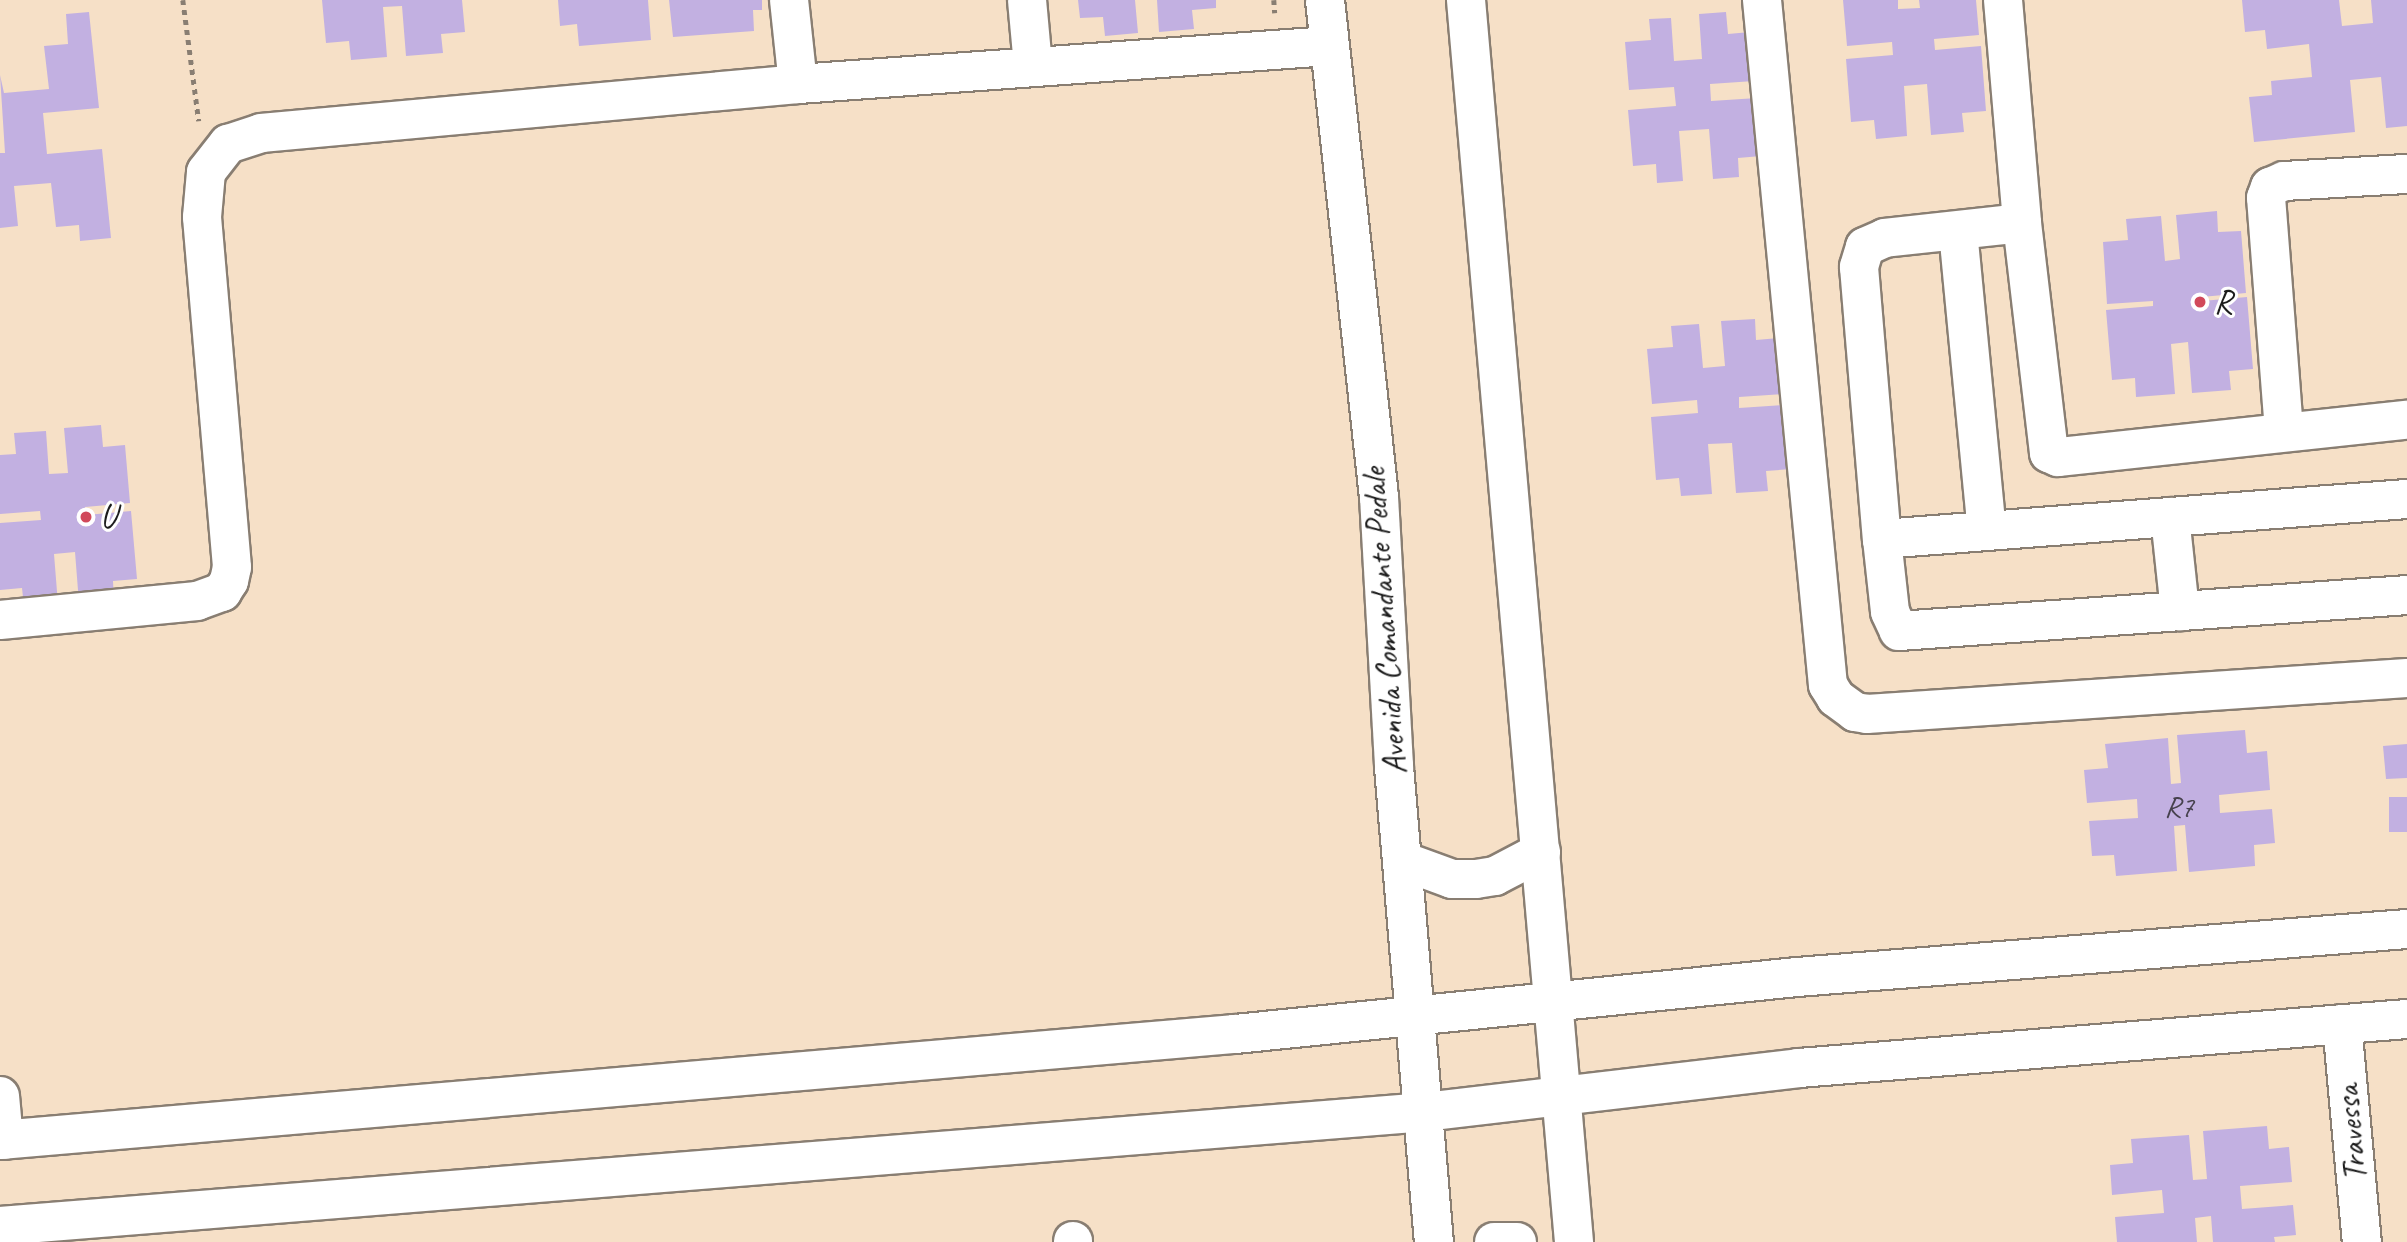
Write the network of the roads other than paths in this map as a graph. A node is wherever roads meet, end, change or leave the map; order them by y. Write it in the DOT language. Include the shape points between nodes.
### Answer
graph roads {
  1 [pos="789,0"];
  2 [pos="1027,0"];
  3 [pos="1325,0"];
  4 [pos="1466,0"];
  5 [pos="1762,0"];
  6 [pos="2003,0"];
  7 [pos="1329,46"];
  8 [pos="1033,66"];
  9 [pos="798,84"];
  10 [pos="2407,174"];
  11 [pos="2022,223"];
  12 [pos="1958,231"];
  13 [pos="2407,420"];
  14 [pos="2284,432"];
  15 [pos="2407,499"];
  16 [pos="2170,517"];
  17 [pos="1987,531"];
  18 [pos="1882,539"];
  19 [pos="2407,595"];
  20 [pos="2180,611"];
  21 [pos="0,621"];
  22 [pos="2407,678"];
  23 [pos="1541,852"];
  24 [pos="1403,861"];
  25 [pos="2407,929"];
  26 [pos="1555,1001"];
  27 [pos="1418,1015"];
  28 [pos="2407,1019"];
  29 [pos="2342,1024"];
  30 [pos="0,1096"];
  31 [pos="1564,1096"];
  32 [pos="1424,1112"];
  33 [pos="2,1140"];
  34 [pos="0,1226"];
  35 [pos="48,1232"];
  36 [pos="1434,1242"];
  37 [pos="1494,1242"];
  38 [pos="1517,1242"];
  39 [pos="1574,1242"];
  40 [pos="2362,1242"];
  1 -- 9 [label="street"];
  2 -- 8 [label="street"];
  3 -- 7 [label="street, Avenida Comandante Pedale"];
  4 -- 23 [label="street"];
  5 -- 22 [label="street" via="1828,685 1836,698 1855,712 1867,714"];
  6 -- 11 [label="street"];
  7 -- 8 [label="street"];
  7 -- 24 [label="street, Avenida Comandante Pedale" via="1379,497"];
  8 -- 9 [label="street"];
  9 -- 21 [label="street" via="261,133 228,144 206,172 202,217 232,567 229,581 222,592 197,601"];
  10 -- 14 [label="street" via="2284,181 2270,187 2266,198"];
  11 -- 12 [label="street"];
  11 -- 14 [label="street" via="2049,453 2058,457"];
  12 -- 17 [label="street"];
  12 -- 18 [label="street" via="1885,238 1865,247 1859,267"];
  13 -- 14 [label="street"];
  15 -- 16 [label="street"];
  16 -- 17 [label="street"];
  16 -- 20 [label="street"];
  17 -- 18 [label="street"];
  18 -- 20 [label="street" via="1890,612 1899,631"];
  19 -- 20 [label="street"];
  23 -- 24 [label="street" via="1495,876 1476,879 1452,879"];
  23 -- 26 [label="street"];
  24 -- 27 [label="street, Avenida Comandante Pedale"];
  25 -- 26 [label="street"];
  26 -- 27 [label="street"];
  26 -- 31 [label="street"];
  27 -- 32 [label="street, Avenida Comandante Pedale"];
  27 -- 33 [label="street"];
  28 -- 29 [label="street"];
  29 -- 31 [label="street" via="1799,1068"];
  29 -- 40 [label="street, Travessa"];
  30 -- 33 [label="street"];
  31 -- 32 [label="street"];
  31 -- 39 [label="street"];
  32 -- 35 [label="street"];
  32 -- 36 [label="street, Avenida Comandante Pedale"];
  34 -- 35 [label="street"];
  37 -- 38 [label="street"];
}
